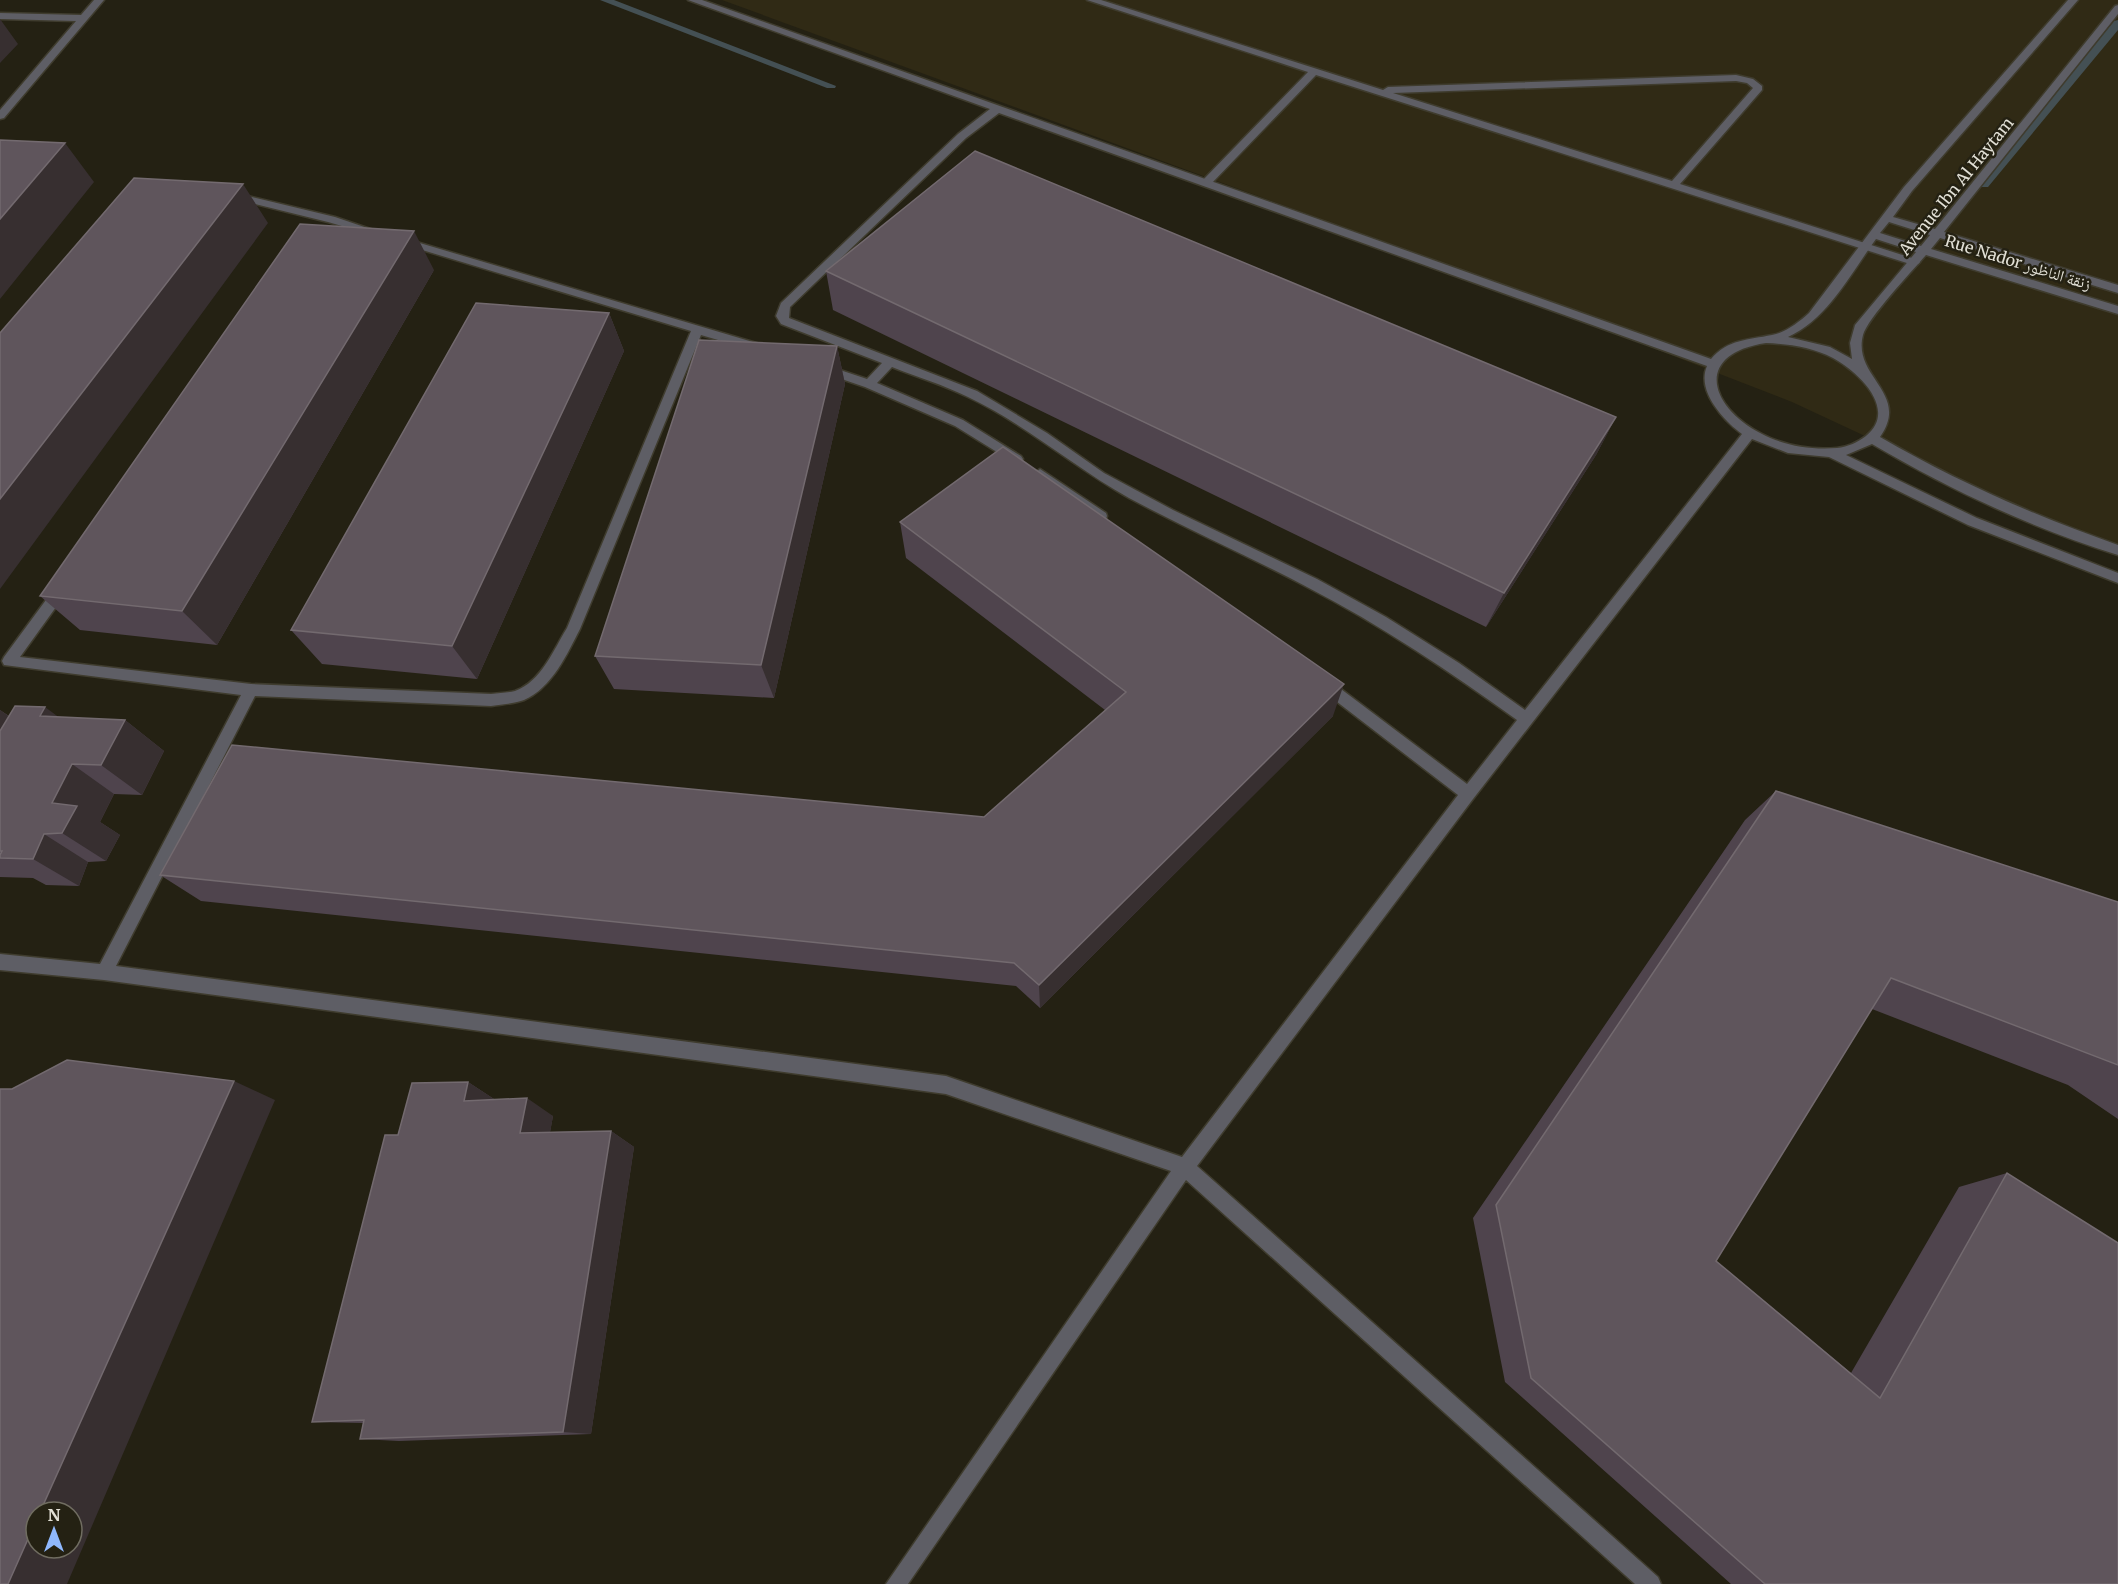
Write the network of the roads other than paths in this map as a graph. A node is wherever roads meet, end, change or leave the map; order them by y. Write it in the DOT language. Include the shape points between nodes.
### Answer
graph roads {
  1 [pos="99,0"];
  2 [pos="693,0"];
  3 [pos="1092,0"];
  4 [pos="2073,0"];
  5 [pos="2118,8"];
  6 [pos="0,16"];
  7 [pos="82,18"];
  8 [pos="1314,71"];
  9 [pos="1376,90"];
  10 [pos="996,109"];
  11 [pos="0,116"];
  12 [pos="1206,183"];
  13 [pos="1674,185"];
  14 [pos="225,194"];
  15 [pos="1886,218"];
  16 [pos="1937,234"];
  17 [pos="1874,235"];
  18 [pos="1865,246"];
  19 [pos="1923,251"];
  20 [pos="1914,261"];
  21 [pos="2118,289"];
  22 [pos="2118,310"];
  23 [pos="698,328"];
  24 [pos="1775,339"];
  25 [pos="766,351"];
  26 [pos="891,361"];
  27 [pos="1713,364"];
  28 [pos="812,365"];
  29 [pos="869,384"];
  30 [pos="1877,390"];
  31 [pos="1750,434"];
  32 [pos="1873,439"];
  33 [pos="1831,453"];
  34 [pos="1107,521"];
  35 [pos="2118,550"];
  36 [pos="72,574"];
  37 [pos="2118,578"];
  38 [pos="5,660"];
  39 [pos="1314,677"];
  40 [pos="251,690"];
  41 [pos="1527,719"];
  42 [pos="1468,794"];
  43 [pos="0,962"];
  44 [pos="104,972"];
  45 [pos="1185,1167"];
  46 [pos="896,1584"];
  47 [pos="1651,1584"];
  1 -- 7 [label="street"];
  2 -- 10 [label="street"];
  3 -- 8 [label="street"];
  4 -- 15 [label="street, Avenue Ibn Al Haytam"];
  5 -- 16 [label="street, Avenue Ibn Al Haytam"];
  6 -- 7 [label="street"];
  7 -- 11 [label="street"];
  8 -- 9 [label="street"];
  8 -- 12 [label="street"];
  9 -- 13 [label="street"];
  9 -- 13 [label="street" via="1736,78 1755,84 1759,88"];
  10 -- 12 [label="street"];
  10 -- 26 [label="street" via="962,136 783,311 784,321 790,324"];
  12 -- 27 [label="street"];
  13 -- 18 [label="street"];
  14 -- 23 [label="street"];
  15 -- 16 [label="street, Rue Nador زنقة الناظور"];
  15 -- 17 [label="street, Avenue Ibn Al Haytam"];
  16 -- 19 [label="street, Avenue Ibn Al Haytam"];
  16 -- 21 [label="street, Rue Nador زنقة الناظور"];
  17 -- 18 [label="street, Avenue Ibn Al Haytam"];
  17 -- 19 [label="street, Rue Nador زنقة الناظور"];
  18 -- 20 [label="street"];
  18 -- 24 [label="street, Avenue Ibn Al Haytam" via="1813,316"];
  19 -- 20 [label="street, Avenue Ibn Al Haytam"];
  19 -- 22 [label="street, Rue Nador زنقة الناظور"];
  20 -- 30 [label="street, Avenue Ibn Al Haytam" via="1857,332 1857,357"];
  23 -- 25 [label="street"];
  23 -- 40 [label="street" via="573,629 536,684 520,695 491,700"];
  24 -- 27 [label="street" via="1743,342 1725,351"];
  24 -- 30 [label="street" via="1817,347 1842,358"];
  26 -- 29 [label="street"];
  26 -- 41 [label="street" via="973,394 1100,476 1381,621"];
  27 -- 31 [label="street" via="1710,381 1715,400"];
  28 -- 29 [label="street"];
  29 -- 34 [label="street" via="959,423 1070,492"];
  30 -- 32 [label="street" via="1884,408 1882,425"];
  31 -- 33 [label="street" via="1804,452"];
  31 -- 41 [label="street"];
  32 -- 33 [label="street" via="1855,449"];
  32 -- 35 [label="street" via="1994,504"];
  33 -- 37 [label="street" via="1986,529"];
  36 -- 38 [label="street"];
  38 -- 40 [label="street"];
  39 -- 42 [label="street"];
  40 -- 44 [label="street"];
  41 -- 42 [label="street"];
  42 -- 45 [label="street"];
  43 -- 44 [label="street"];
  44 -- 45 [label="street" via="946,1085"];
  45 -- 46 [label="street"];
  45 -- 47 [label="street"];
}
